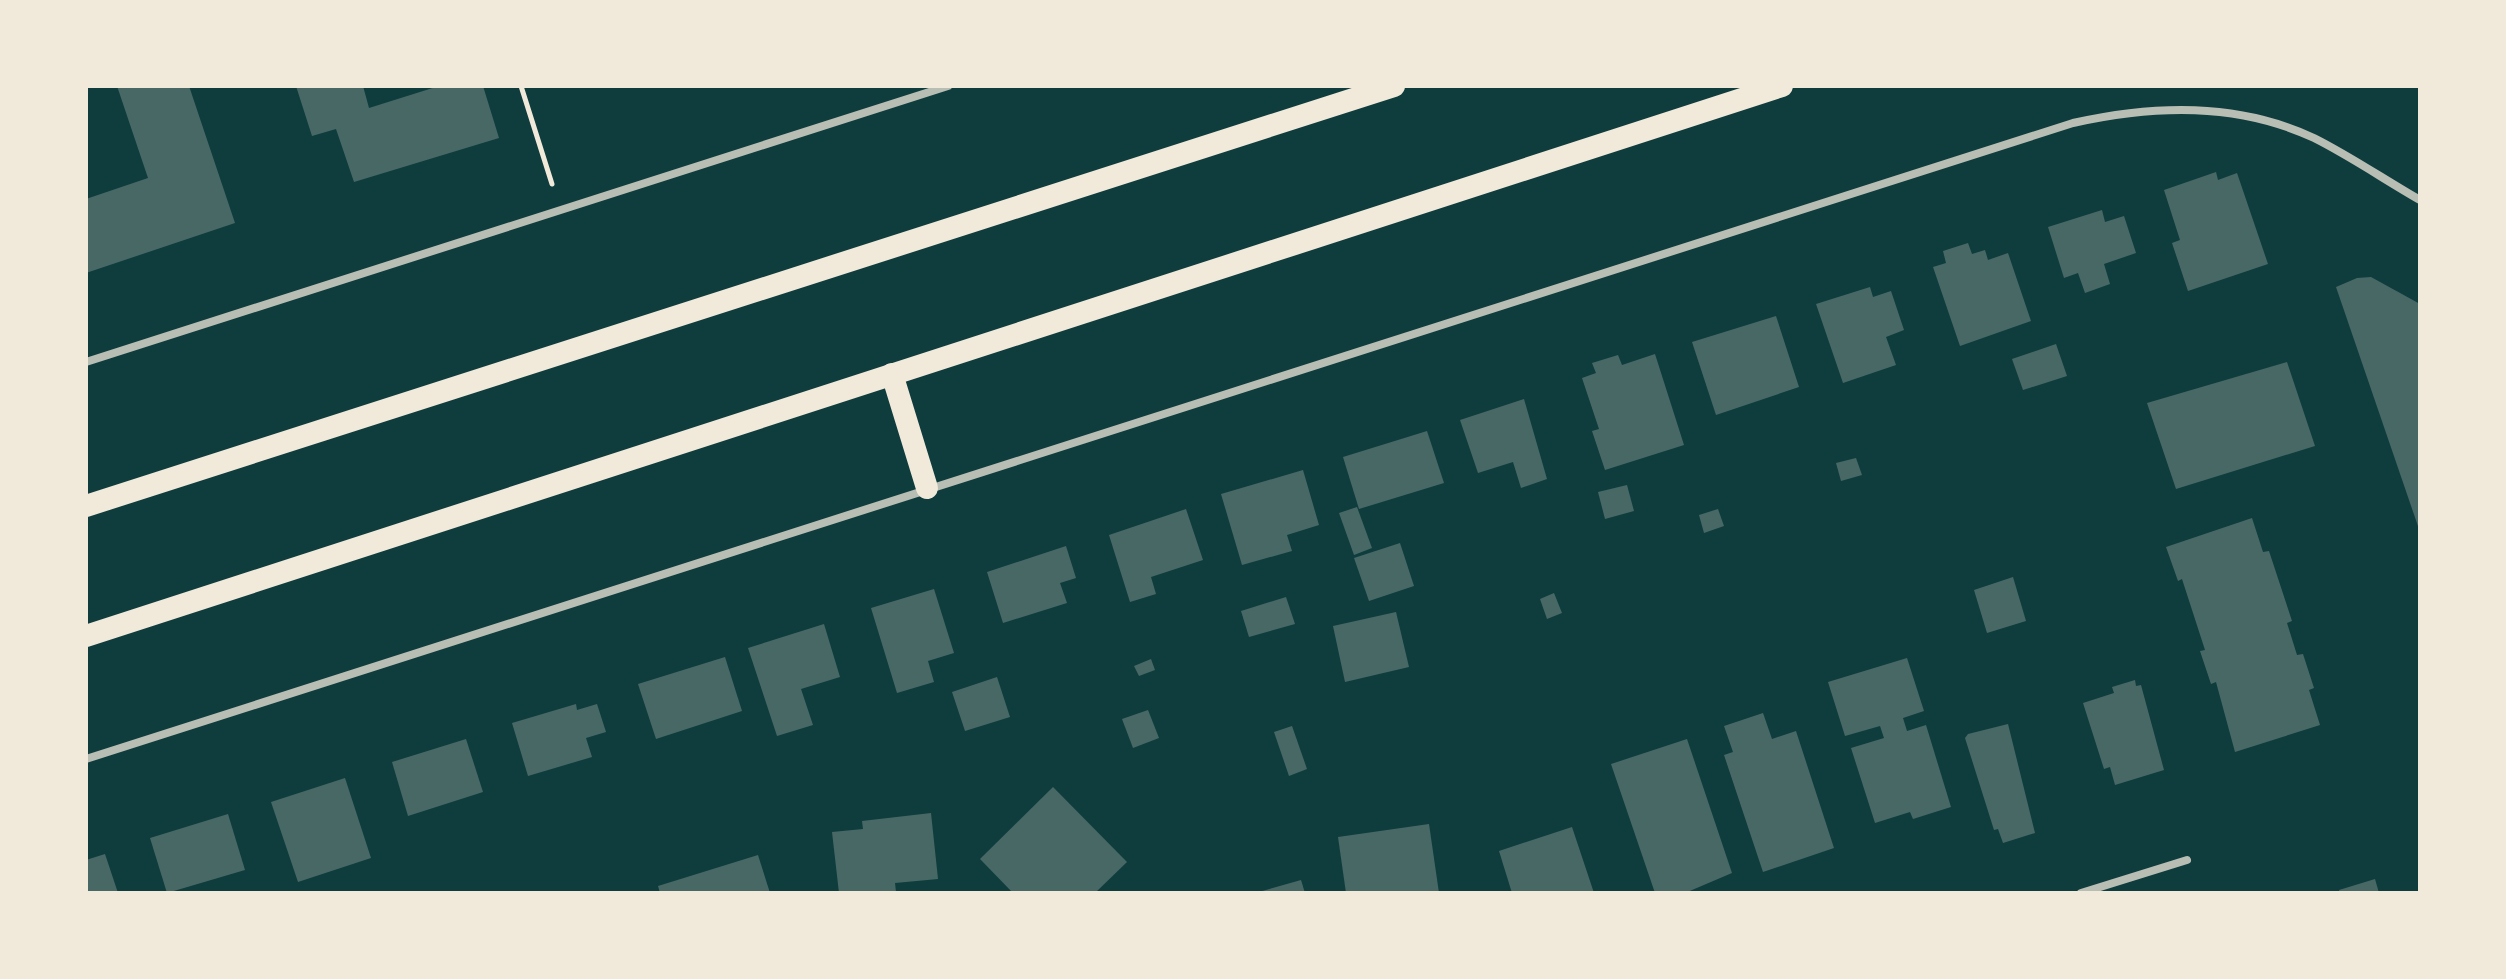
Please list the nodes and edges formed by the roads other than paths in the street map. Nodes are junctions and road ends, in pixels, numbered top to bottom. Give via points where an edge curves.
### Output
1 (948, 86) edge
2 (1394, 86) edge
3 (1782, 86) edge
4 (2420, 200) edge
5 (86, 362) edge
6 (892, 374) junction
7 (927, 488) junction
8 (86, 506) edge
9 (86, 636) edge
10 (86, 759) edge
11 (2187, 860) dead end
12 (2081, 893) edge

1 - 5 street
2 - 8 highway
3 - 6 highway
4 - 7 street via 2314,138 2257,119 2170,109 2073,123
6 - 7 highway
6 - 9 highway
7 - 10 street
11 - 12 street

